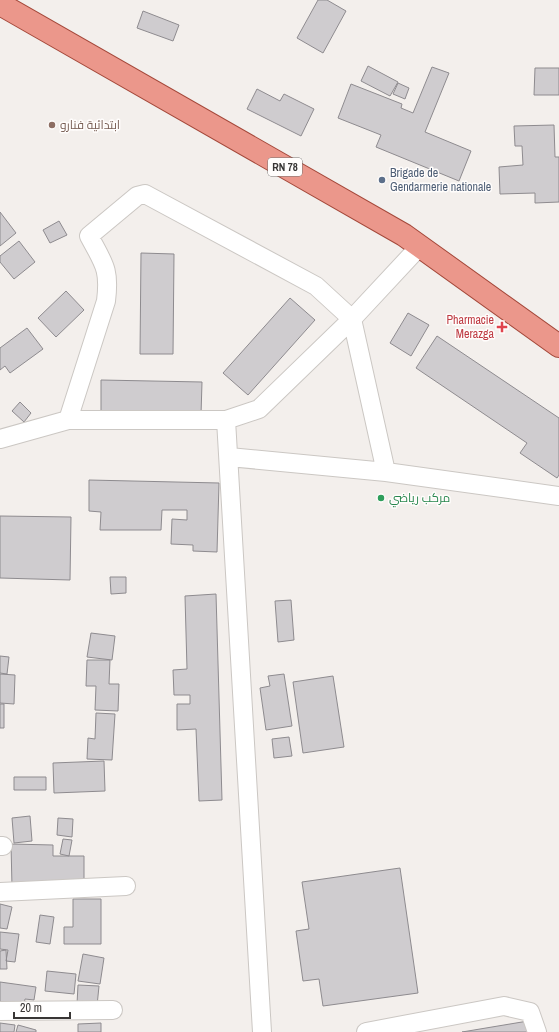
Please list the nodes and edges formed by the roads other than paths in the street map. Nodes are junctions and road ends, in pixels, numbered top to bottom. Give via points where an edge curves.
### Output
1 (0, 4) edge
2 (420, 246) junction
3 (352, 319) junction
4 (559, 346) edge
5 (68, 420) junction
6 (226, 420) junction
7 (0, 439) edge
8 (229, 457) junction
9 (386, 472) junction
10 (559, 496) edge
11 (126, 886) dead end
12 (0, 892) edge
13 (113, 1010) dead end
14 (0, 1011) edge
15 (262, 1032) edge
16 (366, 1032) edge
17 (537, 1032) edge

1 - 2 main road, RN 78
2 - 3 street
2 - 4 main road, RN 78
3 - 5 street via 316,286 145,194 137,196 89,236 106,268 106,301
3 - 6 street via 259,409
3 - 9 street
5 - 6 street
5 - 7 street
6 - 8 street
8 - 9 street
8 - 15 street
9 - 10 street
11 - 12 street
13 - 14 street
16 - 17 street via 504,1006 530,1012

